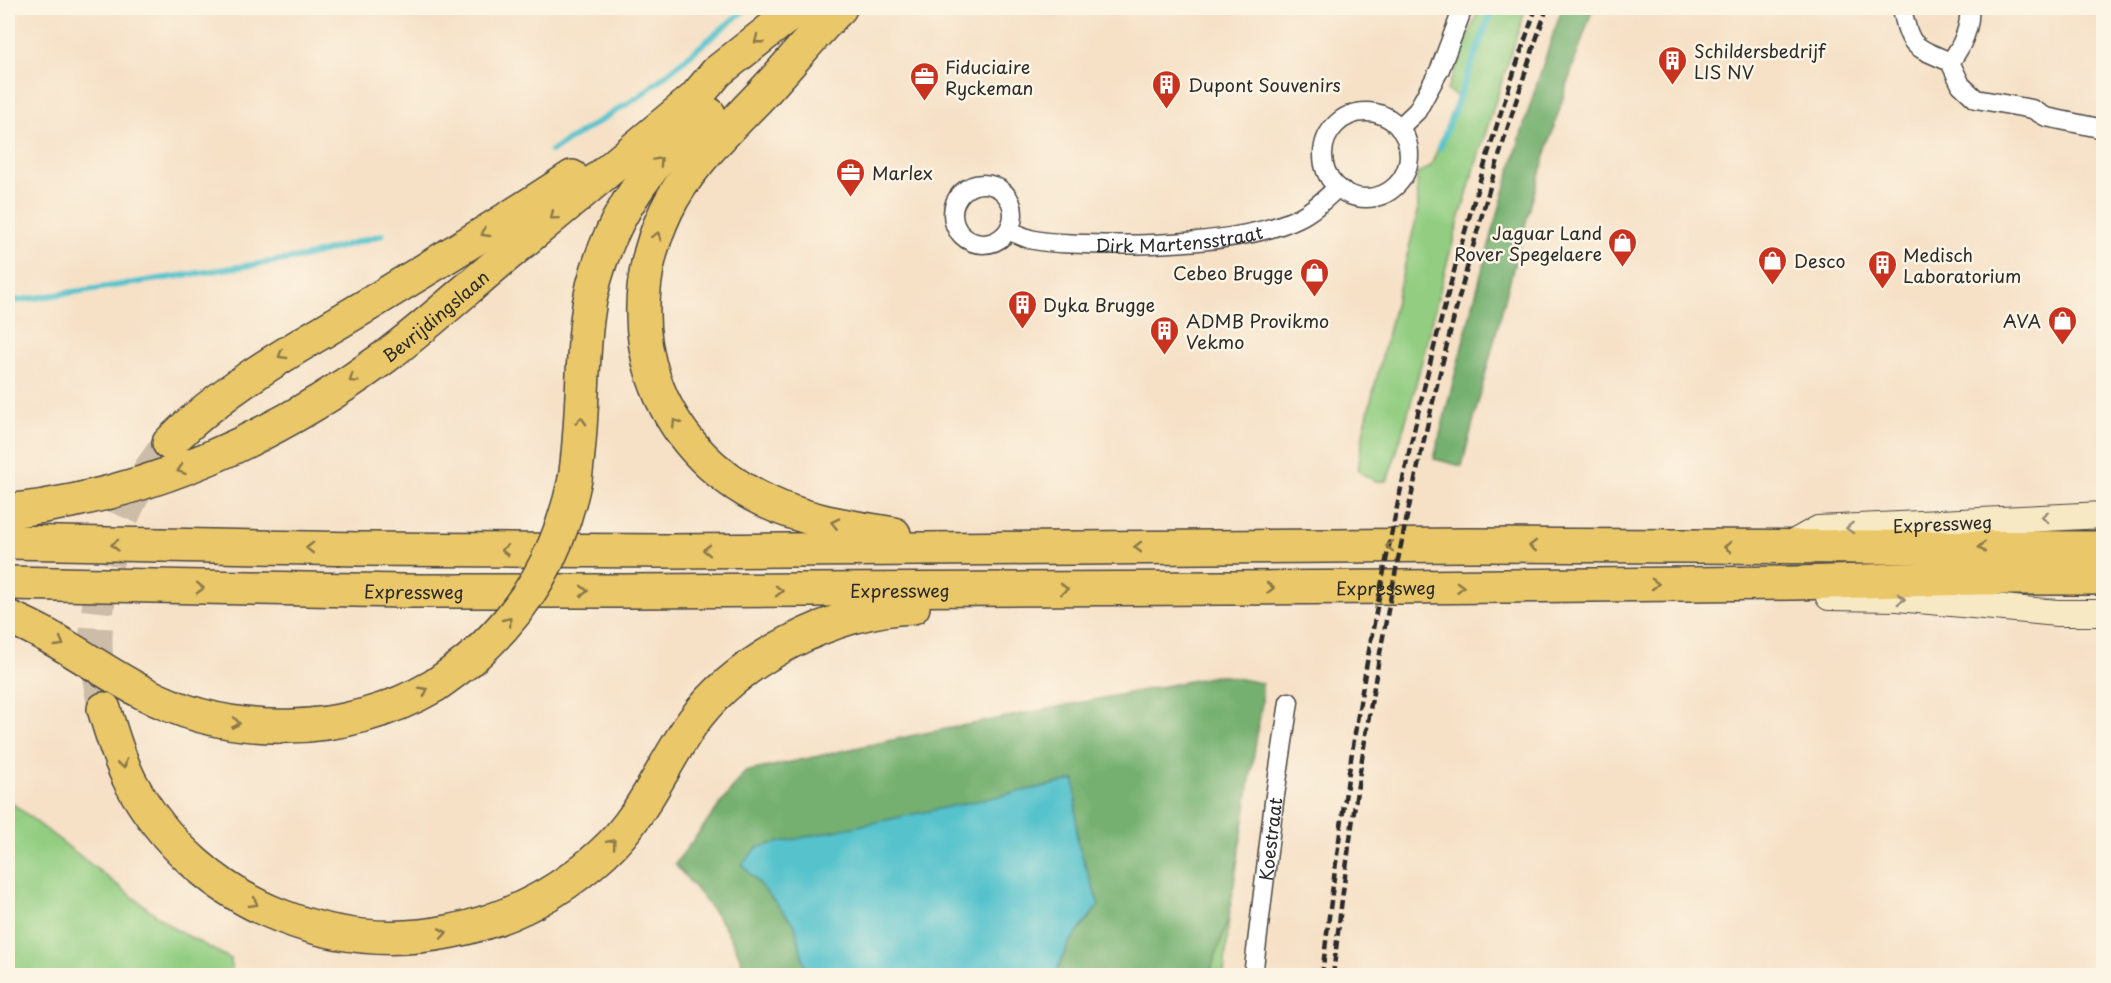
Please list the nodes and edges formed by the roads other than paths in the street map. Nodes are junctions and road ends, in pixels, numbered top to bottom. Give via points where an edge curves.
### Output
1 (840, 8) edge
2 (1463, 8) edge
3 (1902, 8) edge
4 (1969, 8) edge
5 (805, 21) edge
6 (1950, 62) junction
7 (717, 72) junction
8 (1399, 128) junction
9 (2103, 129) edge
10 (1337, 188) junction
11 (1009, 231) dead end
12 (169, 443) tunnel mouth
13 (8, 511) edge
14 (2103, 515) edge
15 (8, 542) edge
16 (1787, 547) junction
17 (976, 548) junction
18 (2103, 548) edge
19 (2103, 578) edge
20 (8, 583) edge
21 (1794, 583) junction
22 (1006, 590) junction
23 (2103, 613) edge
24 (8, 617) edge
25 (1288, 702) dead end
26 (104, 709) tunnel mouth
27 (1253, 975) edge

1 - 5 highway, Bevrijdingslaan
2 - 8 street via 1440,69 1417,111
3 - 6 street via 1906,32 1916,47
4 - 6 street via 1970,19 1959,52
5 -> 7 highway, Bevrijdingslaan
17 -> 5 highway via 846,526 767,503 708,465 680,431 655,384 642,318 643,286 667,210 698,162 774,81
24 -> 5 highway, bridge via 177,709 248,725 316,725 348,719 404,701 435,686 491,642 528,597 564,526 580,448 587,317 595,277 608,240 630,200 671,148
6 - 9 street via 1961,85 1976,99 2032,109 2046,117
7 -> 12 highway via 686,90 590,165 520,212 259,370 202,411
7 -> 13 highway, Bevrijdingslaan via 695,98 417,330 349,382 297,415 233,448 152,480 97,497
8 - 10 street via 1407,144 1408,162 1395,187 1365,198
8 - 10 street via 1386,117 1368,112 1350,115 1336,124 1326,139 1323,156 1327,173
10 - 11 street, Dirk Martensstraat via 1298,218 1247,235 1108,245 1054,243
14 -> 16 street, Expressweg via 1818,530
17 -> 15 highway, Expressweg via 669,551
16 -> 17 highway, Expressweg
18 -> 16 highway, Expressweg
19 - 21 highway, Expressweg
20 -> 22 highway, Expressweg via 414,591
22 -> 21 highway, Expressweg
21 -> 23 street, Expressweg via 1821,597 1898,598 2057,613
26 -> 22 highway via 130,781 146,808 166,835 222,885 266,911 310,928 362,937 415,938 467,929 516,912 560,886 604,852 634,816 693,722 725,686 766,656 805,635 854,617 901,608 961,606
25 - 27 street, Koestraat

